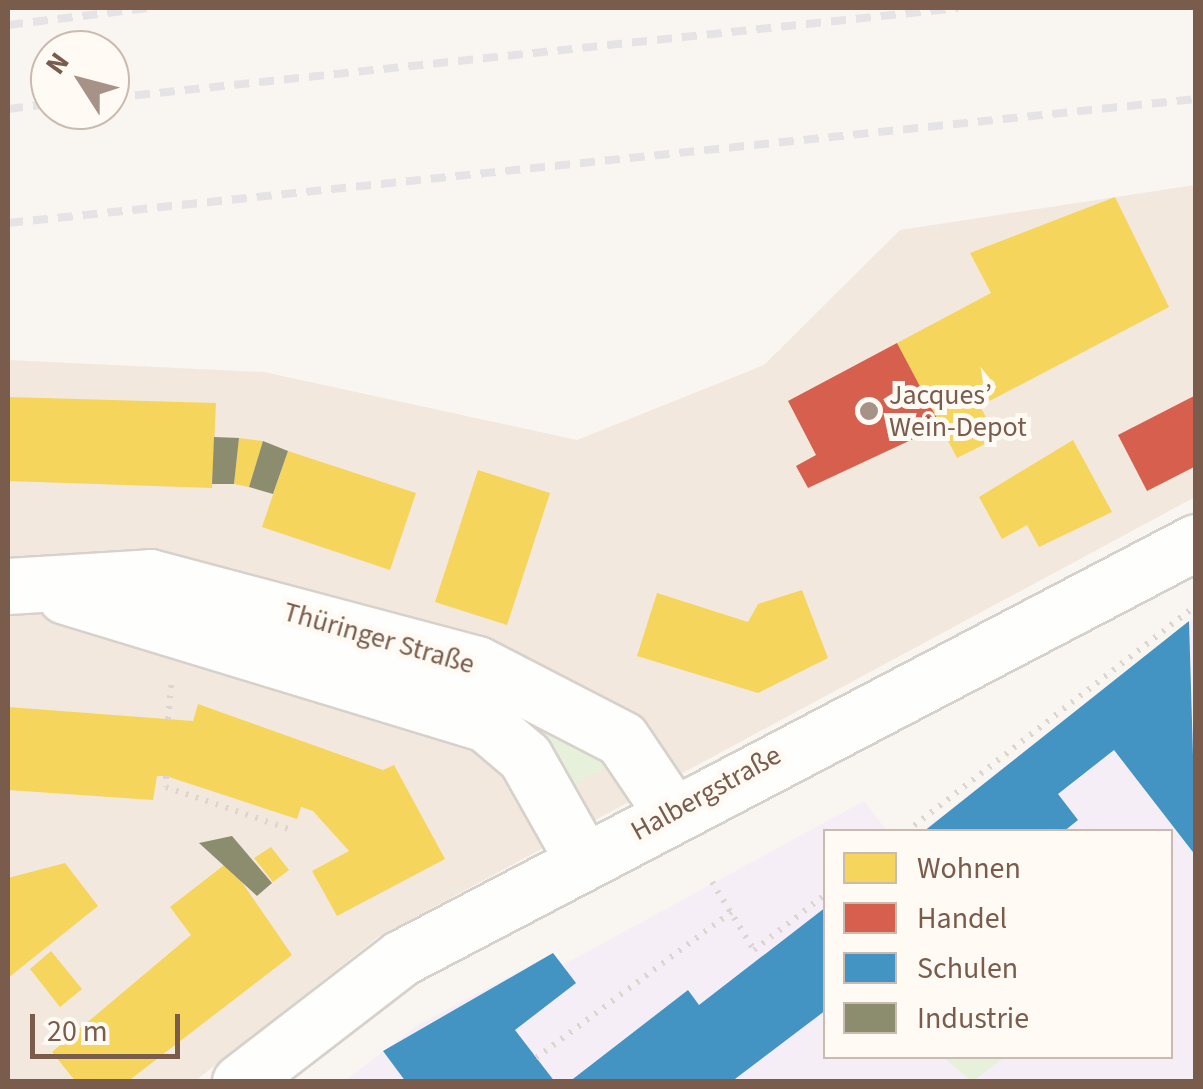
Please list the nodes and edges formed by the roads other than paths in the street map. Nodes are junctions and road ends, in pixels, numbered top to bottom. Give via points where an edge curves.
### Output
1 (1196, 542) edge
2 (20, 586) edge
3 (672, 812) junction
4 (583, 860) junction
5 (240, 1082) edge

1 - 3 street, Halbergstraße
2 - 3 street, Thüringer Straße via 150,577 477,664 622,738
2 - 4 street, Thüringer Straße via 486,724 525,757
3 - 4 street, Halbergstraße
4 - 5 street, Halbergstraße via 400,958

